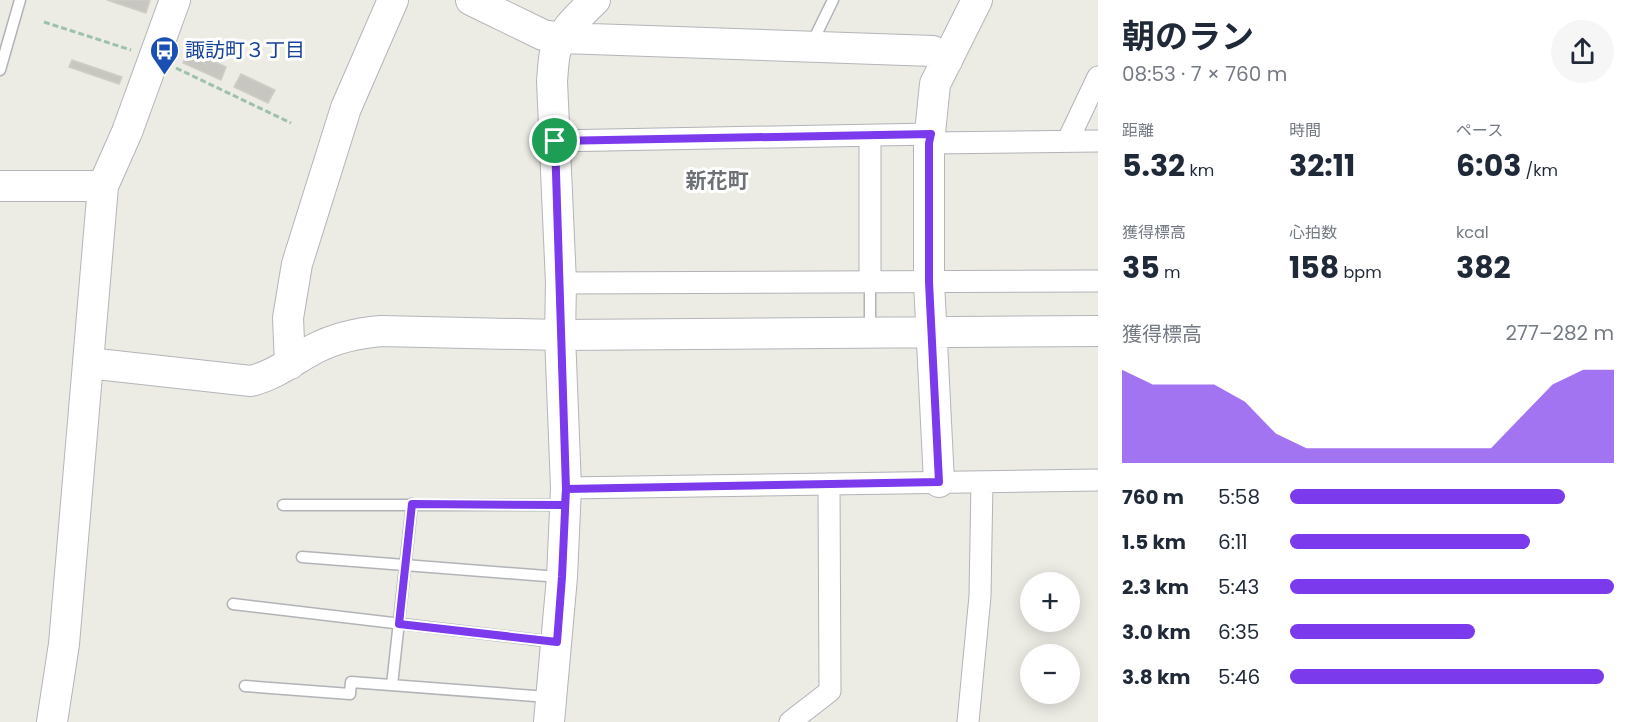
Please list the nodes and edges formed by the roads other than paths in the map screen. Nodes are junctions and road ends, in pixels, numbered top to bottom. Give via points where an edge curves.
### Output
1 (21, 0) edge
2 (175, 0) edge
3 (393, 0) edge
4 (471, 0) edge
5 (596, 0) edge
6 (833, 0) edge
7 (977, 0) edge
8 (562, 38) junction
9 (811, 46) junction
10 (947, 62) junction
11 (0, 70) edge
12 (1098, 77) edge
13 (870, 135) junction
14 (930, 139) junction
15 (1068, 140) junction
16 (555, 141) junction
17 (1098, 141) edge
18 (0, 186) edge
19 (103, 186) junction
20 (1098, 281) edge
21 (870, 282) junction
22 (929, 282) junction
23 (561, 283) junction
24 (1098, 331) edge
25 (931, 332) junction
26 (870, 333) junction
27 (560, 335) junction
28 (88, 363) junction
29 (290, 364) junction
30 (1098, 480) edge
31 (939, 482) junction
32 (982, 482) junction
33 (828, 484) junction
34 (565, 497) junction
35 (412, 504) junction
36 (283, 505) dead end
37 (302, 556) dead end
38 (405, 565) junction
39 (562, 577) junction
40 (233, 604) dead end
41 (399, 624) junction
42 (557, 642) junction
43 (392, 685) junction
44 (245, 686) dead end
45 (550, 710) edge
46 (52, 722) edge
47 (790, 722) edge
48 (968, 722) edge

1 - 11 lane
2 - 19 street
3 - 29 street via 346,108 297,264 288,318
4 - 8 street via 543,35
5 - 8 street
6 - 9 lane
7 - 10 street
8 - 9 street
8 - 16 street via 555,52 552,81
9 - 10 street via 933,51
10 - 14 street via 935,84
12 - 15 street
13 - 14 street
13 - 16 street
13 - 21 street
14 - 15 street
14 - 22 street
15 - 17 street
16 - 23 street
18 - 19 street
19 - 28 street
20 - 22 street
21 - 22 street
21 - 23 street
21 - 26 lane
22 - 25 street
23 - 27 street
24 - 25 street
25 - 26 street
25 - 31 street
26 - 27 street
27 - 29 street via 358,333 324,344
27 - 34 street
28 - 29 street via 251,381
28 - 46 street via 64,644
30 - 32 street
31 - 32 street
31 - 33 street
32 - 48 street via 980,596
33 - 34 street
33 - 47 street via 830,691
34 - 35 lane
34 - 39 street
35 - 36 lane
35 - 38 lane
37 - 38 lane
38 - 39 lane
38 - 41 lane
39 - 42 street
40 - 41 lane
41 - 42 lane
41 - 43 lane
42 - 45 street
43 - 44 lane via 351,682 350,694
43 - 45 lane

